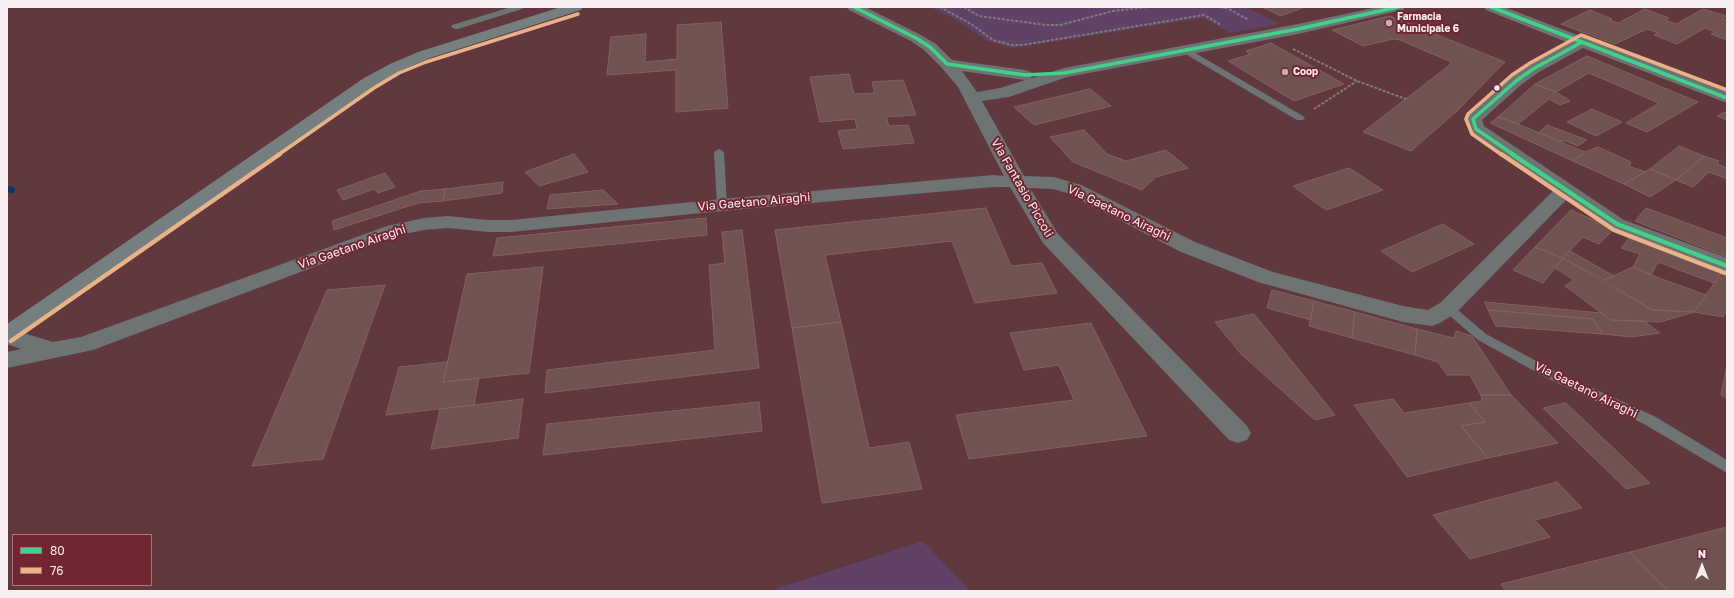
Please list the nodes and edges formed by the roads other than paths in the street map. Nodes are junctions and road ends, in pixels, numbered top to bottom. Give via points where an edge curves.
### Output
1 (520, 7) edge
2 (576, 7) edge
3 (854, 7) edge
4 (1491, 7) edge
5 (1525, 7) edge
6 (1390, 8) edge
7 (1505, 13) junction
8 (494, 15) junction
9 (455, 27) dead end
10 (509, 27) junction
11 (1582, 42) junction
12 (1185, 50) junction
13 (947, 64) junction
14 (1064, 74) junction
15 (1025, 75) junction
16 (968, 92) junction
17 (1727, 98) edge
18 (1300, 118) road end
19 (719, 152) dead end
20 (1017, 182) junction
21 (1565, 190) junction
22 (722, 205) junction
23 (1727, 266) edge
24 (1448, 308) junction
25 (7, 336) edge
26 (54, 351) junction
27 (7, 360) edge
28 (1238, 433) dead end
29 (1727, 467) edge

1 - 8 lane
2 - 10 street
3 - 13 street, Via Fantasio Piccoli via 916,38 930,47
4 - 7 street
5 - 7 street
6 - 12 street via 1298,29
7 - 11 street
8 - 9 lane
8 - 10 lane
10 - 25 street via 424,55 370,82
11 - 17 street
11 - 21 street via 1528,73 1473,119 1476,129
12 - 14 street
12 - 18 lane
13 - 15 street
13 - 16 street, Via Fantasio Piccoli
14 - 15 street
14 - 16 street via 1003,93
15 - 16 street
16 - 20 street, Via Fantasio Piccoli
19 - 22 lane
20 - 22 street, Via Gaetano Airaghi via 966,182
20 - 24 street, Via Gaetano Airaghi via 1054,183 1074,189 1188,247 1266,278 1407,315 1432,318
20 - 28 street, Via Fantasio Piccoli via 1050,238
21 - 23 street via 1612,222
21 - 24 street, Via Gaetano Airaghi
22 - 26 street, Via Gaetano Airaghi via 511,226 448,222 401,229 85,344
24 - 29 lane, Via Gaetano Airaghi via 1482,337 1552,375 1649,420
25 - 26 street
26 - 27 street, Via Gaetano Airaghi

